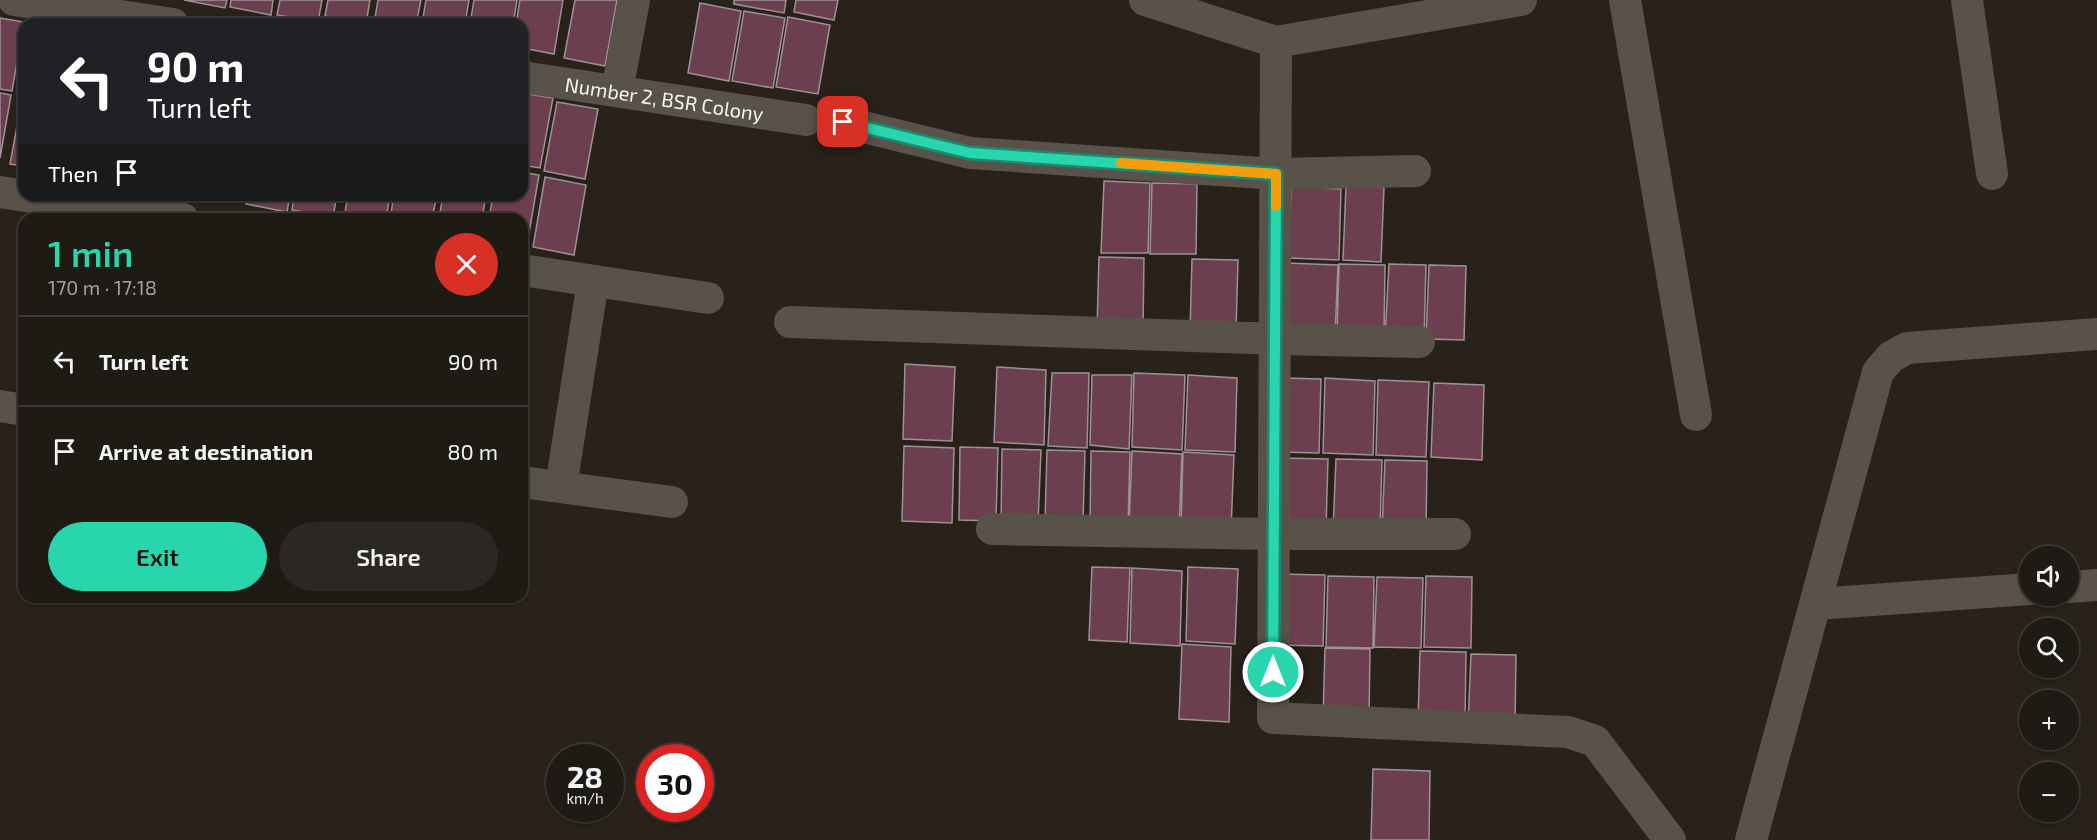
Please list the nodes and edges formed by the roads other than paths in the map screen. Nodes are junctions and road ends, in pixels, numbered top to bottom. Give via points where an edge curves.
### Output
1 (15, 0) edge
2 (634, 0) edge
3 (1145, 0) edge
4 (1521, 0) edge
5 (1625, 0) edge
6 (1967, 0) edge
7 (134, 18) edge
8 (1276, 42) junction
9 (528, 78) edge
10 (617, 91) junction
11 (806, 120) dead end
12 (843, 122) dead end
13 (1415, 171) dead end
14 (1276, 174) junction
15 (1992, 174) dead end
16 (0, 192) edge
17 (18, 195) edge
18 (61, 201) edge
19 (142, 213) edge
20 (528, 271) edge
21 (593, 280) junction
22 (708, 298) dead end
23 (790, 322) dead end
24 (2097, 334) edge
25 (1276, 339) junction
26 (1419, 342) dead end
27 (0, 406) edge
28 (18, 409) edge
29 (1696, 415) dead end
30 (528, 483) edge
31 (561, 487) junction
32 (672, 502) dead end
33 (992, 528) dead end
34 (1273, 534) junction
35 (1455, 534) dead end
36 (2097, 585) edge
37 (2079, 586) edge
38 (2019, 590) edge
39 (1815, 604) junction
40 (1670, 840) edge
41 (1751, 840) edge

1 - 7 street
2 - 10 street
3 - 8 street
4 - 8 street
5 - 29 street
6 - 15 street
8 - 14 street
9 - 10 street, Number 2, BSR Colony
10 - 11 street, Number 2, BSR Colony
12 - 14 street via 970,153
13 - 14 street
14 - 25 street
16 - 17 street
18 - 19 street
20 - 21 street
21 - 22 street
21 - 31 street
23 - 25 street
24 - 39 street via 1907,348 1891,357 1878,372
25 - 26 street
25 - 34 street
27 - 28 street
30 - 31 street
31 - 32 street
33 - 34 street
34 - 35 street
34 - 40 street via 1273,718 1568,732 1595,741
36 - 37 street
38 - 39 street
39 - 41 street

